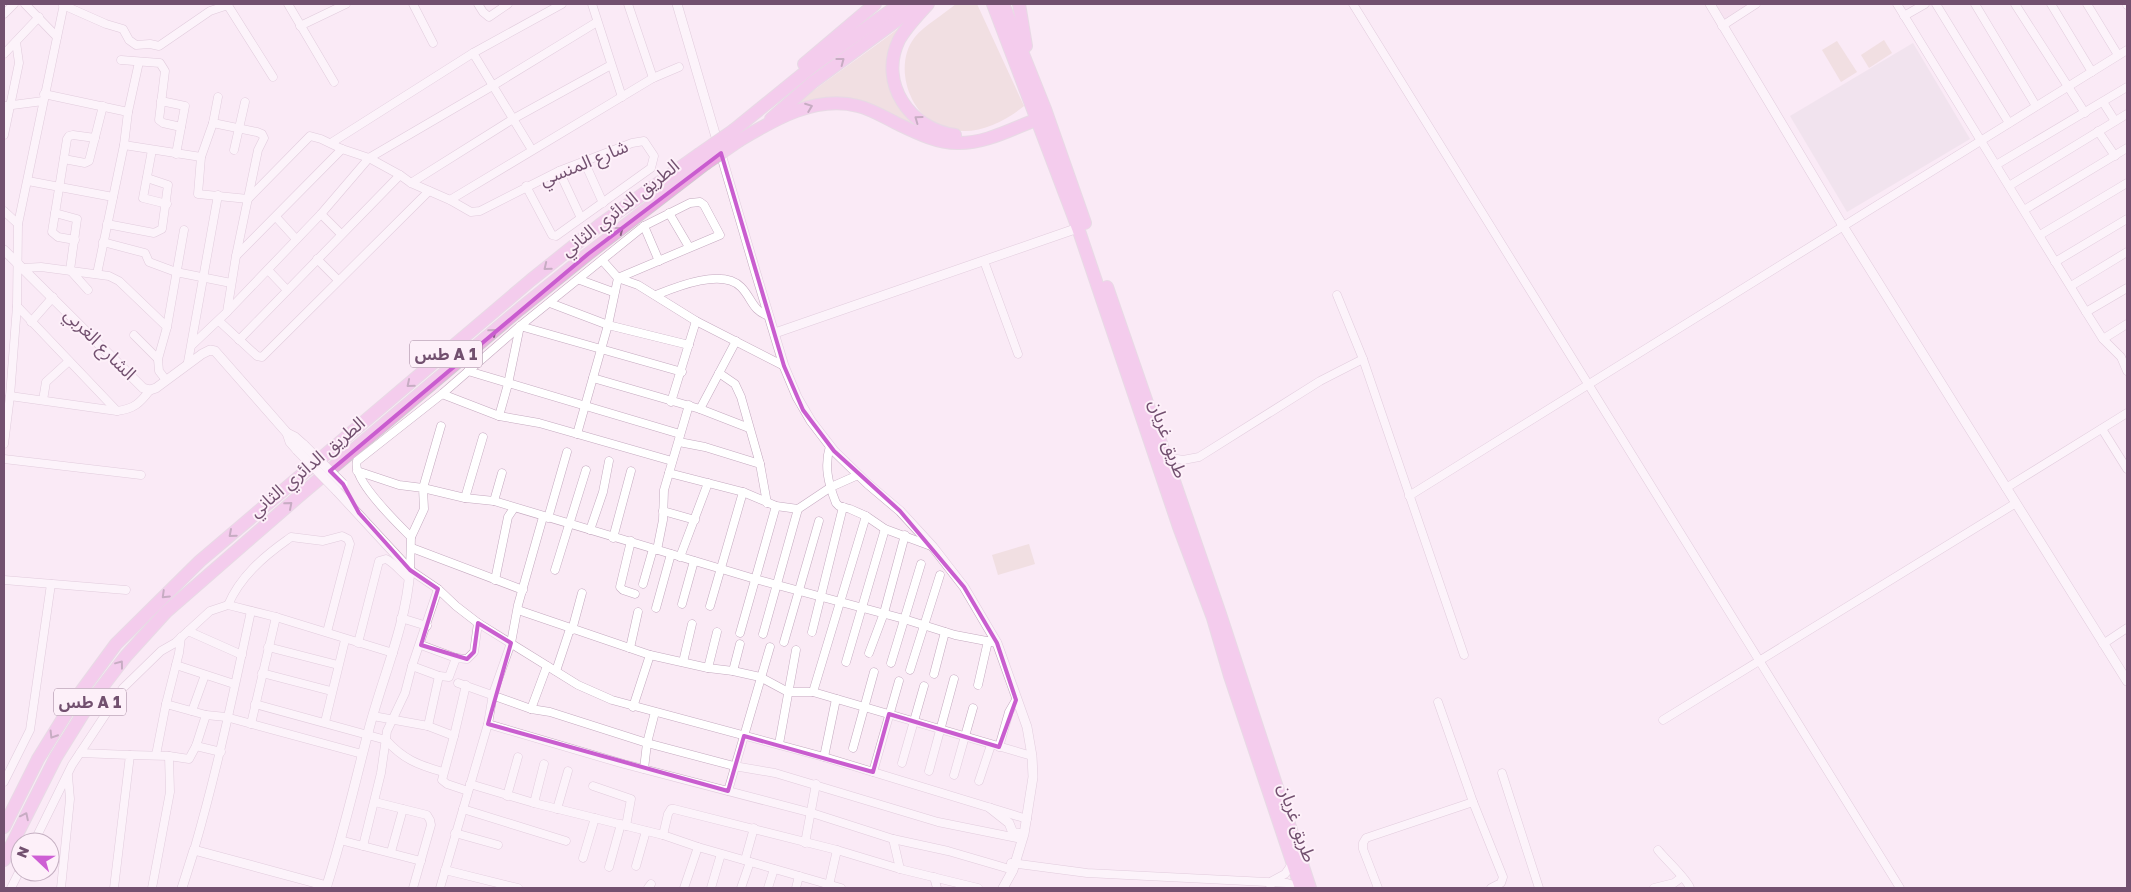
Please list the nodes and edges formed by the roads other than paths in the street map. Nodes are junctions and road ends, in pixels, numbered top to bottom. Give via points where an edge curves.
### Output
1 (14, 4) edge
2 (25, 4) edge
3 (64, 4) edge
4 (288, 4) edge
5 (346, 4) edge
6 (413, 4) edge
7 (478, 4) edge
8 (508, 4) edge
9 (562, 4) edge
10 (592, 4) edge
11 (628, 4) edge
12 (677, 4) edge
13 (875, 4) edge
14 (900, 4) edge
15 (919, 4) edge
16 (928, 4) edge
17 (993, 4) edge
18 (1003, 4) edge
19 (1019, 4) edge
20 (1353, 4) edge
21 (1710, 4) edge
22 (1756, 4) edge
23 (1897, 4) edge
24 (1925, 4) edge
25 (1936, 4) edge
26 (1975, 4) edge
27 (2016, 4) edge
28 (2050, 4) edge
29 (2087, 4) edge
30 (227, 5) edge
31 (4, 14) edge
32 (39, 16) junction
33 (1904, 16) junction
34 (598, 22) junction
35 (300, 26) junction
36 (1722, 26) junction
37 (57, 37) junction
38 (16, 42) junction
39 (433, 43) dead end
40 (2127, 50) edge
41 (473, 53) junction
42 (4, 54) edge
43 (2118, 55) junction
44 (121, 60) dead end
45 (139, 62) junction
46 (611, 65) junction
47 (679, 67) dead end
48 (2092, 72) junction
49 (272, 77) dead end
50 (653, 78) junction
51 (1034, 80) junction
52 (334, 82) dead end
53 (494, 86) junction
54 (2068, 87) junction
55 (2127, 87) edge
56 (779, 94) junction
57 (218, 97) dead end
58 (622, 97) junction
59 (44, 98) junction
60 (161, 101) junction
61 (245, 102) dead end
62 (2103, 102) junction
63 (6, 106) edge
64 (103, 106) junction
65 (2036, 106) junction
66 (128, 112) junction
67 (2085, 113) junction
68 (1041, 114) junction
69 (2127, 114) edge
70 (513, 119) junction
71 (2115, 121) junction
72 (213, 123) junction
73 (2009, 123) junction
74 (764, 126) junction
75 (181, 127) junction
76 (238, 127) junction
77 (2098, 131) junction
78 (4, 135) edge
79 (737, 135) junction
80 (95, 138) junction
81 (1981, 140) junction
82 (332, 143) junction
83 (124, 145) junction
84 (2127, 148) edge
85 (342, 149) junction
86 (152, 150) junction
87 (234, 150) dead end
88 (532, 150) junction
89 (176, 154) junction
90 (2115, 156) junction
91 (201, 157) junction
92 (369, 158) junction
93 (64, 159) junction
94 (702, 159) junction
95 (584, 161) junction
96 (1996, 165) junction
97 (559, 171) junction
98 (400, 175) junction
99 (147, 178) junction
100 (28, 182) junction
101 (411, 183) junction
102 (2127, 185) edge
103 (526, 186) junction
104 (2008, 186) junction
105 (59, 188) junction
106 (429, 191) junction
107 (218, 195) junction
108 (113, 198) junction
109 (248, 199) junction
110 (450, 200) junction
111 (603, 203) junction
112 (166, 204) junction
113 (2024, 210) junction
114 (4, 211) edge
115 (55, 213) junction
116 (669, 213) junction
117 (321, 214) junction
118 (276, 217) junction
119 (581, 218) junction
120 (2127, 219) edge
121 (18, 224) junction
122 (107, 224) junction
123 (644, 226) junction
124 (1843, 226) junction
125 (1078, 228) junction
126 (184, 230) dead end
127 (341, 234) junction
128 (2040, 235) junction
129 (296, 239) junction
130 (75, 240) junction
131 (103, 242) junction
132 (689, 248) junction
133 (4, 250) edge
134 (2127, 252) edge
135 (236, 256) junction
136 (317, 259) junction
137 (602, 260) junction
138 (659, 261) junction
139 (984, 261) junction
140 (2055, 262) junction
141 (21, 265) junction
142 (70, 270) junction
143 (268, 270) junction
144 (176, 272) junction
145 (96, 274) junction
146 (204, 277) junction
147 (618, 278) junction
148 (338, 280) junction
149 (580, 280) junction
150 (231, 283) junction
151 (2071, 286) junction
152 (2127, 288) edge
153 (88, 290) dead end
154 (287, 290) junction
155 (615, 291) junction
156 (656, 295) junction
157 (1337, 295) dead end
158 (53, 297) junction
159 (550, 303) junction
160 (17, 306) junction
161 (228, 312) junction
162 (2086, 312) junction
163 (769, 316) junction
164 (219, 321) junction
165 (696, 321) junction
166 (31, 322) junction
167 (2127, 324) edge
168 (608, 325) junction
169 (520, 326) junction
170 (167, 327) junction
171 (775, 333) junction
172 (134, 335) dead end
173 (2103, 338) junction
174 (239, 340) junction
175 (736, 341) junction
176 (192, 345) junction
177 (689, 345) junction
178 (601, 351) junction
179 (1018, 354) dead end
180 (2124, 356) edge
181 (158, 359) junction
182 (1363, 360) junction
183 (69, 361) junction
184 (188, 362) junction
185 (784, 366) junction
186 (468, 371) junction
187 (2127, 371) edge
188 (682, 372) junction
189 (719, 373) junction
190 (593, 378) junction
191 (166, 380) junction
192 (508, 384) junction
193 (1590, 384) junction
194 (150, 390) junction
195 (442, 394) junction
196 (10, 396) junction
197 (43, 400) junction
198 (671, 402) junction
199 (584, 405) junction
200 (689, 405) junction
201 (700, 409) junction
202 (116, 411) junction
203 (2127, 413) edge
204 (499, 416) junction
205 (440, 426) dead end
206 (749, 428) junction
207 (2102, 430) junction
208 (577, 434) junction
209 (483, 437) dead end
210 (679, 438) junction
211 (4, 444) edge
212 (830, 446) junction
213 (567, 452) dead end
214 (1160, 457) junction
215 (4, 459) edge
216 (672, 461) junction
217 (609, 462) dead end
218 (760, 464) junction
219 (2127, 468) edge
220 (586, 470) dead end
221 (357, 471) junction
222 (631, 471) dead end
223 (502, 473) dead end
224 (669, 474) junction
225 (141, 475) dead end
226 (858, 475) junction
227 (708, 483) junction
228 (831, 487) junction
229 (423, 488) junction
230 (2006, 488) junction
231 (743, 492) junction
232 (1409, 496) junction
233 (465, 498) junction
234 (494, 501) junction
235 (767, 503) junction
236 (2016, 503) junction
237 (776, 506) junction
238 (843, 507) junction
239 (514, 508) junction
240 (798, 509) junction
241 (663, 511) junction
242 (866, 516) junction
243 (546, 517) junction
244 (695, 520) junction
245 (819, 521) dead end
246 (570, 524) junction
247 (885, 529) junction
248 (590, 530) junction
249 (905, 535) junction
250 (411, 537) junction
251 (614, 538) junction
252 (631, 541) junction
253 (933, 546) junction
254 (412, 548) junction
255 (655, 550) junction
256 (671, 554) junction
257 (680, 557) junction
258 (694, 561) junction
259 (921, 564) dead end
260 (722, 568) junction
261 (555, 570) dead end
262 (410, 574) junction
263 (940, 575) dead end
264 (756, 579) junction
265 (4, 580) edge
266 (495, 580) junction
267 (51, 584) junction
268 (643, 584) dead end
269 (777, 584) junction
270 (438, 589) junction
271 (126, 590) dead end
272 (522, 590) junction
273 (799, 590) junction
274 (582, 593) dead end
275 (635, 594) dead end
276 (820, 596) junction
277 (840, 601) junction
278 (682, 604) dead end
279 (228, 605) junction
280 (710, 606) dead end
281 (861, 607) junction
282 (656, 608) dead end
283 (518, 610) junction
284 (251, 611) junction
285 (638, 612) dead end
286 (884, 613) junction
287 (276, 617) junction
288 (401, 618) junction
289 (904, 618) junction
290 (478, 623) junction
291 (692, 624) dead end
292 (925, 625) junction
293 (426, 626) junction
294 (2127, 628) edge
295 (571, 630) junction
296 (188, 632) junction
297 (327, 632) junction
298 (717, 632) dead end
299 (812, 632) dead end
300 (945, 632) junction
301 (740, 633) dead end
302 (763, 634) dead end
303 (181, 637) junction
304 (345, 640) junction
305 (784, 642) dead end
306 (993, 642) junction
307 (358, 643) junction
308 (511, 643) junction
309 (740, 644) dead end
310 (2103, 644) junction
311 (420, 645) junction
312 (268, 647) junction
313 (770, 647) dead end
314 (630, 648) junction
315 (796, 650) dead end
316 (393, 653) junction
317 (870, 653) dead end
318 (242, 655) junction
319 (650, 655) junction
320 (1464, 656) dead end
321 (456, 658) junction
322 (1759, 659) junction
323 (683, 662) junction
324 (846, 662) dead end
325 (891, 663) dead end
326 (176, 665) junction
327 (338, 665) junction
328 (412, 666) junction
329 (547, 666) junction
330 (708, 668) junction
331 (910, 670) dead end
332 (556, 671) junction
333 (733, 671) junction
334 (874, 672) dead end
335 (262, 673) junction
336 (934, 674) dead end
337 (205, 675) junction
338 (439, 676) junction
339 (760, 677) junction
340 (954, 679) dead end
341 (899, 681) dead end
342 (2127, 681) edge
343 (234, 684) junction
344 (978, 685) dead end
345 (924, 686) dead end
346 (332, 691) junction
347 (788, 692) junction
348 (813, 692) junction
349 (493, 694) junction
350 (836, 699) junction
351 (1016, 700) junction
352 (1438, 702) dead end
353 (166, 704) junction
354 (255, 704) junction
355 (633, 706) junction
356 (864, 707) junction
357 (973, 708) dead end
358 (532, 709) junction
359 (192, 711) junction
360 (655, 712) junction
361 (889, 714) junction
362 (206, 715) junction
363 (373, 716) junction
364 (226, 717) junction
365 (392, 719) junction
366 (1663, 720) dead end
367 (325, 722) junction
368 (915, 722) junction
369 (251, 724) junction
370 (488, 724) junction
371 (428, 726) junction
372 (941, 730) junction
373 (368, 734) junction
374 (454, 736) junction
375 (744, 736) junction
376 (966, 737) junction
377 (386, 740) junction
378 (647, 743) junction
379 (780, 744) junction
380 (196, 746) junction
381 (995, 746) junction
382 (853, 748) dead end
383 (221, 752) junction
384 (80, 753) junction
385 (362, 754) junction
386 (130, 755) junction
387 (156, 755) junction
388 (169, 756) junction
389 (518, 756) dead end
390 (824, 756) junction
391 (1032, 756) junction
392 (902, 763) dead end
393 (544, 764) dead end
394 (734, 766) junction
395 (644, 769) junction
396 (568, 771) dead end
397 (929, 771) dead end
398 (442, 772) junction
399 (873, 772) junction
400 (1502, 773) dead end
401 (68, 774) junction
402 (954, 776) dead end
403 (979, 781) dead end
404 (4, 782) edge
405 (816, 784) junction
406 (593, 786) dead end
407 (469, 787) junction
408 (728, 791) junction
409 (507, 796) junction
410 (375, 802) junction
411 (1473, 802) junction
412 (534, 804) junction
413 (990, 808) junction
414 (403, 809) junction
415 (558, 809) junction
416 (463, 810) junction
417 (812, 813) junction
418 (595, 818) junction
419 (1024, 818) junction
420 (624, 825) junction
421 (4, 827) edge
422 (754, 828) junction
423 (646, 831) junction
424 (39, 832) edge
425 (455, 833) junction
426 (664, 835) junction
427 (1018, 836) junction
428 (893, 839) junction
429 (340, 840) junction
430 (566, 841) dead end
431 (805, 843) junction
432 (363, 846) junction
433 (498, 846) dead end
434 (698, 847) junction
435 (194, 850) junction
436 (837, 850) junction
437 (1658, 850) dead end
438 (390, 852) junction
439 (721, 854) junction
440 (583, 858) dead end
441 (4, 860) edge
442 (422, 861) junction
443 (747, 861) junction
444 (1292, 864) junction
445 (636, 866) dead end
446 (609, 867) dead end
447 (1013, 867) junction
448 (774, 869) junction
449 (900, 869) junction
450 (444, 870) junction
451 (800, 876) junction
452 (934, 877) junction
453 (1682, 877) junction
454 (1005, 885) edge
455 (1271, 885) edge
456 (826, 886) edge
457 (330, 887) edge
458 (61, 888) edge
459 (114, 888) edge
460 (152, 888) edge
461 (182, 888) edge
462 (413, 888) edge
463 (440, 888) edge
464 (518, 888) edge
465 (684, 888) edge
466 (711, 888) edge
467 (741, 888) edge
468 (768, 888) edge
469 (796, 888) edge
470 (841, 888) edge
471 (937, 888) edge
472 (978, 888) edge
473 (1301, 888) edge
474 (1310, 888) edge
475 (1378, 888) edge
476 (1491, 888) edge
477 (1539, 888) edge
478 (1654, 888) edge
479 (1690, 888) edge
480 (1900, 888) edge

1 - 31 street
2 - 32 street
3 - 30 street via 123,29 136,46 159,46 210,11
3 - 37 street
4 - 35 street
5 - 35 street
6 - 39 street
7 - 8 street via 489,17
9 - 41 street
10 - 34 street
11 - 50 street
12 - 163 street
13 - 56 highway via 807,60
14 - 56 highway
74 -> 15 highway via 813,82
68 -> 16 highway via 1006,127 966,136 943,133 910,113 893,83 891,69 900,39
17 - 68 highway, طريق غريان
18 - 51 highway, طريق غريان
19 - 51 highway
20 - 193 street
21 - 36 street
22 - 36 street
23 - 33 street
24 - 33 street
25 - 73 street
26 - 65 street
27 - 54 street
28 - 48 street
29 - 43 street
30 - 49 street
32 - 37 street
32 - 38 street
33 - 81 street
34 - 46 street
34 - 53 street
35 - 52 street
36 - 124 street
37 - 59 street
38 - 42 street
38 - 63 street via 19,63
40 - 43 street
41 - 53 street
41 - 82 street
43 - 48 street
44 - 45 street
45 - 60 street via 160,63 164,68
45 - 66 street
46 - 58 street
46 - 70 street
47 - 50 street
48 - 54 street
50 - 58 street
51 - 68 highway, طريق غريان
53 - 70 street
53 - 92 street
54 - 65 street
54 - 67 street
55 - 62 street
56 - 79 highway
57 - 72 street
58 - 88 street
59 - 63 street
59 - 64 street
59 - 100 street
60 - 75 street via 160,122
60 - 75 street via 184,105
61 - 76 street
62 - 67 street
62 - 71 street
63 - 78 street
64 - 66 street
64 - 80 street
65 - 73 street
66 - 83 street
67 - 96 street
74 -> 68 highway via 816,104 842,103 860,106 918,133 957,143 994,137
68 - 125 highway, طريق غريان
68 - 214 highway, طريق غريان
69 - 71 street
70 - 88 street
70 - 101 street
71 - 77 street
72 - 76 street
72 - 91 street
73 - 81 street
74 - 79 highway
75 - 89 street
76 - 87 street
76 - 109 street via 264,136
77 - 90 street
77 - 104 street
79 - 94 highway, bridge
80 - 93 street via 87,163
80 - 93 street via 69,136
81 - 96 street
81 - 124 street
82 - 85 street, شارع المنسي
82 - 109 street, شارع المنسي via 310,136
83 - 86 street
83 - 108 street
84 - 90 street
85 - 92 street, شارع المنسي
85 - 118 street
86 - 89 street
86 - 99 street
88 - 110 street
89 - 91 street
90 - 113 street
91 - 107 street via 198,194
92 - 98 street, شارع المنسي
92 - 117 street
93 - 105 street
94 -> 421 highway, الطريق الدائري الثاني / طس A 1 via 601,224 531,280 200,561 116,644 72,704 43,751
441 -> 94 highway, الطريق الدائري الثاني / طس A 1 via 56,757 89,704 166,612 520,309
95 - 97 street, شارع المنسي
95 - 111 street
95 - 111 street, شارع المنسي via 641,140 646,142 654,156 651,168
96 - 104 street
97 - 103 street, شارع المنسي
97 - 119 street
98 - 101 street, شارع المنسي
98 - 127 street
99 - 112 street via 168,184
99 - 112 street via 143,199
100 - 105 street
100 - 121 street
101 - 106 street, شارع المنسي
102 - 128 street
103 - 110 street, شارع المنسي via 477,211 471,212
103 - 119 street, شارع المنسي via 553,236
104 - 113 street
105 - 108 street
105 - 115 street
106 - 110 street, شارع المنسي
106 - 148 street
107 - 109 street
107 - 146 street
108 - 122 street
109 - 135 street
111 - 119 street, شارع المنسي
112 - 122 street via 162,228 157,232
113 - 128 street
114 - 121 street
115 - 130 street via 53,233
115 - 130 street via 77,219
116 - 123 street
116 - 132 street
116 - 132 street via 690,202 704,205 720,235
117 - 127 street
117 - 129 street
118 - 129 street
118 - 135 street
120 - 140 street
121 - 141 street
122 - 131 street
123 - 137 street
123 - 138 street
124 - 193 street
124 - 230 street
125 - 139 street
125 - 214 highway, طريق غريان
126 - 144 street
127 - 136 street
128 - 140 street
129 - 143 street
130 - 142 street
131 - 144 street via 145,253 149,262
131 - 145 street
132 - 138 street
133 - 141 street, الشارع الغربي
134 - 151 street
135 - 150 street
136 - 148 street
136 - 154 street
137 - 147 street
137 - 149 street
138 - 147 street
139 - 171 street
139 - 179 street
140 - 151 street
141 - 142 street
141 - 158 street, الشارع الغربي
141 - 160 street
142 - 145 street
142 - 153 street
143 - 154 street
143 - 161 street
144 - 146 street
144 - 170 street
145 - 170 street via 119,281
146 - 150 street
146 - 176 street
147 - 155 street
147 - 156 street
148 - 174 street via 262,357
149 - 155 street
149 - 159 street
150 - 161 street
151 - 162 street
152 - 162 street
154 - 174 street
155 - 168 street
156 - 163 street via 688,282 724,279 741,287 756,309
156 - 165 street
157 - 182 street
158 - 166 street
158 - 194 street, الشارع الغربي via 143,388
159 - 168 street
159 - 169 street
160 - 166 street
160 - 196 street
161 - 164 street
162 - 173 street
163 - 171 street
164 - 174 street
164 - 176 street
165 - 175 street
165 - 177 street
166 - 183 street
167 - 173 street
168 - 177 street
168 - 178 street
169 - 178 street
169 - 186 street
169 - 192 street
170 - 181 street
171 - 185 street
172 - 181 street
173 - 180 street
175 - 185 street
175 - 189 street
176 - 184 street
177 - 188 street
178 - 188 street
178 - 190 street
180 - 187 street
181 - 191 street via 159,371
182 - 214 street via 1320,381 1199,457 1183,460
182 - 232 street
183 - 197 street via 46,382
183 - 202 street
184 - 191 street, الشارع الغربي
184 - 262 street, الشارع الغربي, bridge via 206,351 215,351 286,432 290,442 300,447 339,487
185 - 212 street via 803,410
186 - 192 street
186 - 195 street
188 - 198 street
189 - 201 street
189 - 206 street via 736,387
190 - 198 street
190 - 199 street
191 - 194 street, الشارع الغربي
192 - 199 street
192 - 204 street
193 - 232 street
193 - 322 street
194 - 202 street via 131,409
195 - 204 street
195 - 221 street via 357,460
196 - 197 street
196 - 211 street
197 - 202 street
198 - 200 street
199 - 208 street
199 - 210 street
200 - 201 street
200 - 210 street
201 - 206 street
203 - 207 street
204 - 208 street via 539,422
205 - 229 street
206 - 218 street
207 - 219 street
207 - 230 street
208 - 216 street
209 - 233 street
210 - 216 street
210 - 218 street
212 - 226 street
212 - 228 street via 826,472
213 - 243 street
214 - 444 highway, طريق غريان
214 - 474 highway, طريق غريان via 1220,614
215 - 225 street
216 - 224 street
217 - 248 street
218 - 235 street
220 - 246 street
221 - 229 street via 399,485
221 - 250 street via 384,510
222 - 251 street
223 - 234 street
224 - 227 street
224 - 241 street
226 - 228 street
226 - 253 street via 900,511
227 - 231 street
227 - 244 street
228 - 238 street via 836,503
228 - 240 street
229 - 233 street
229 - 250 street via 424,509
230 - 236 street
231 - 235 street
231 - 260 street
232 - 320 street
233 - 234 street
234 - 239 street
235 - 237 street
236 - 310 street
236 - 322 street
237 - 240 street
237 - 264 street
238 - 242 street
238 - 276 street
239 - 243 street
239 - 266 street via 508,518
240 - 269 street
241 - 244 street
241 - 255 street
242 - 247 street
242 - 277 street
243 - 246 street
243 - 272 street
244 - 257 street
245 - 273 street
246 - 248 street
246 - 261 street
247 - 249 street
247 - 281 street
248 - 251 street
249 - 253 street
249 - 286 street
250 - 254 street
251 - 252 street
252 - 255 street
252 - 275 street via 620,587
253 - 306 street via 964,587
254 - 262 street
254 - 266 street
255 - 256 street
255 - 268 street
256 - 257 street
256 - 282 street
257 - 258 street
258 - 260 street
258 - 278 street
259 - 289 street
260 - 264 street
260 - 280 street
262 - 270 street
262 - 288 street
262 - 307 street via 386,559 379,561
263 - 292 street
264 - 269 street
264 - 301 street
265 - 267 street
266 - 272 street
267 - 271 street
267 - 404 street via 30,730
269 - 273 street
269 - 302 street
270 - 290 street
270 - 293 street
272 - 283 street
273 - 276 street
273 - 305 street
274 - 295 street
276 - 277 street
276 - 299 street
277 - 281 street
277 - 348 street
279 - 284 street
279 - 296 street via 210,611
279 - 297 street via 233,593 257,563 291,537 323,541 342,536 350,544
281 - 286 street
281 - 324 street
283 - 295 street
283 - 308 street
284 - 287 street
284 - 318 street
285 - 314 street
286 - 289 street
286 - 317 street
287 - 297 street
287 - 312 street
288 - 293 street
288 - 316 street
289 - 292 street
289 - 325 street
290 - 308 street
290 - 321 street via 474,652 467,659
291 - 323 street
292 - 300 street
292 - 331 street
293 - 311 street
294 - 310 street
295 - 314 street
295 - 332 street
296 - 303 street
296 - 318 street
297 - 304 street
298 - 330 street
300 - 306 street
300 - 336 street
303 - 326 street
303 - 384 street via 132,679
304 - 307 street
304 - 327 street
306 - 344 street
306 - 351 street
307 - 316 street
308 - 329 street
308 - 349 street
309 - 333 street
310 - 342 street
311 - 321 street
311 - 328 street
312 - 327 street
312 - 335 street
313 - 339 street
314 - 319 street
315 - 347 street
316 - 363 street
318 - 343 street
319 - 323 street
319 - 355 street
321 - 338 street via 449,677
322 - 366 street
322 - 480 street
323 - 330 street
326 - 337 street
326 - 353 street
327 - 346 street
328 - 338 street
328 - 365 street via 405,693
329 - 332 street
329 - 358 street
330 - 333 street
332 - 355 street via 584,688
333 - 339 street
334 - 356 street
335 - 346 street
335 - 354 street
337 - 343 street
337 - 359 street
338 - 371 street
339 - 347 street
339 - 375 street
340 - 372 street
341 - 361 street
343 - 364 street
345 - 368 street
346 - 367 street
347 - 348 street
347 - 379 street
348 - 350 street
349 - 358 street
349 - 370 street
349 - 374 street via 462,684
350 - 356 street
350 - 390 street
351 - 381 street
351 - 391 street via 1027,728
352 - 411 street
353 - 359 street
353 - 387 street
354 - 367 street
354 - 369 street
355 - 360 street
356 - 361 street
356 - 382 street
357 - 376 street
358 - 378 street
359 - 362 street
360 - 375 street
360 - 378 street
361 - 368 street
361 - 399 street
362 - 364 street
362 - 380 street
363 - 365 street
363 - 373 street
364 - 369 street
364 - 383 street
365 - 371 street
365 - 377 street
367 - 373 street
368 - 372 street
368 - 392 street
369 - 385 street
370 - 395 street
370 - 407 street
371 - 374 street
372 - 376 street
372 - 397 street
373 - 377 street
373 - 385 street
374 - 398 street
375 - 379 street
375 - 394 street
376 - 381 street
376 - 402 street
377 - 398 street via 396,752 415,764
377 - 410 street
378 - 394 street
378 - 395 street
379 - 390 street
380 - 383 street
380 - 388 street via 189,759
381 - 391 street
381 - 403 street
383 - 435 street
384 - 386 street
384 - 401 street
385 - 429 street
386 - 387 street
386 - 459 street
387 - 388 street
388 - 460 street via 170,792
389 - 409 street
390 - 399 street
391 - 419 street via 1030,802
393 - 412 street
394 - 405 street
394 - 408 street
395 - 408 street
396 - 415 street
398 - 407 street via 443,782
399 - 413 street
400 - 477 street
401 - 424 street
401 - 458 street via 70,799
405 - 417 street
405 - 427 street via 938,822
406 - 420 street via 631,799
407 - 409 street
407 - 416 street
408 - 417 street
409 - 412 street
410 - 414 street
410 - 432 street
411 - 475 street via 1366,838 1363,849
411 - 476 street via 1503,877 1502,883
412 - 415 street
413 - 419 street
413 - 427 street via 1009,823
414 - 438 street
414 - 442 street via 427,815 430,820
415 - 418 street
416 - 425 street
416 - 430 street
417 - 428 street
417 - 431 street
418 - 420 street
418 - 440 street
419 - 427 street
419 - 447 street
420 - 423 street
420 - 446 street
422 - 426 street via 671,809
422 - 431 street
422 - 443 street
423 - 426 street
423 - 445 street
425 - 433 street
425 - 450 street
426 - 434 street
427 - 447 street
428 - 447 street
428 - 449 street
429 - 432 street
429 - 457 street
431 - 436 street
432 - 438 street
434 - 439 street
434 - 465 street
435 - 457 street
435 - 461 street
436 - 449 street
436 - 456 street
437 - 453 street
438 - 442 street
439 - 443 street
439 - 466 street
442 - 462 street
443 - 448 street
443 - 467 street
444 - 455 street
444 - 473 highway, طريق غريان
447 - 454 street
447 - 455 street
448 - 451 street
448 - 468 street
449 - 452 street
450 - 463 street
450 - 464 street
451 - 456 street
451 - 469 street
452 - 471 street
452 - 472 street
453 - 478 street via 1674,883
453 - 479 street
455 - 473 street via 1293,884
456 - 470 street

